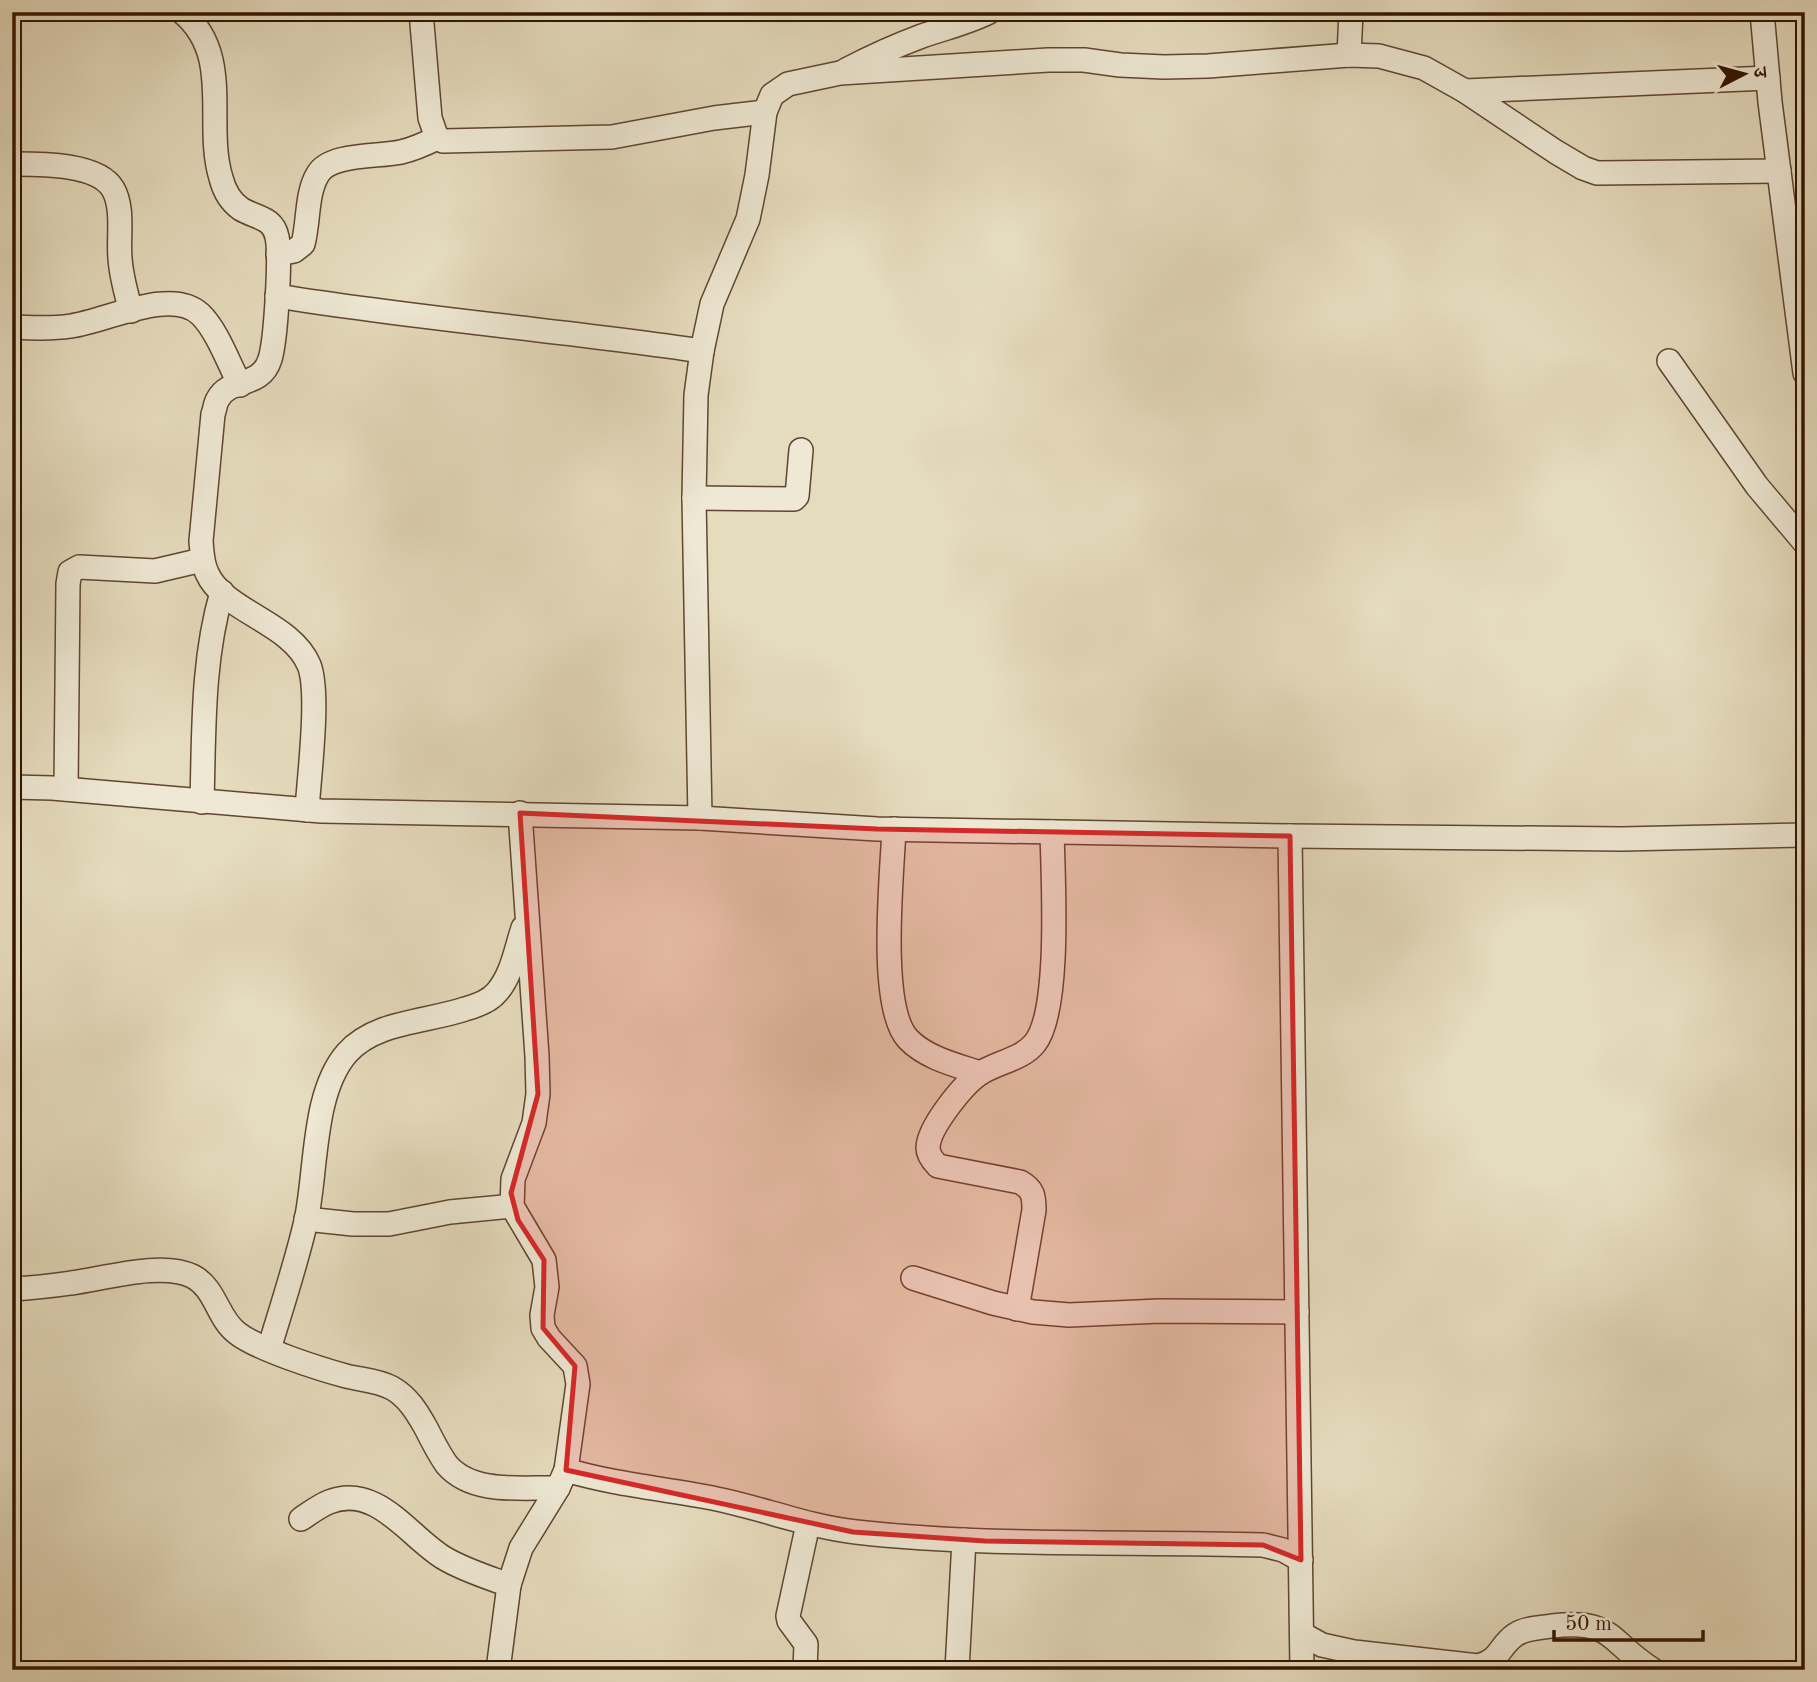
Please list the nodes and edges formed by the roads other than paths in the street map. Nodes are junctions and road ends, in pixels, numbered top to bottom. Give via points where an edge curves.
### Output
1 (182, 12) edge
2 (421, 12) edge
3 (989, 12) edge
4 (1351, 12) edge
5 (1762, 12) edge
6 (1349, 55) junction
7 (840, 73) junction
8 (1768, 78) junction
9 (1465, 92) junction
10 (765, 112) junction
11 (437, 138) junction
12 (12, 164) edge
13 (1779, 171) junction
14 (278, 254) junction
15 (276, 296) junction
16 (131, 310) junction
17 (12, 327) edge
18 (702, 351) junction
19 (1670, 361) dead end
20 (1805, 373) edge
21 (240, 384) junction
22 (801, 450) dead end
23 (694, 498) junction
24 (1805, 544) edge
25 (202, 560) junction
26 (222, 593) junction
27 (12, 787) edge
28 (66, 789) junction
29 (202, 802) junction
30 (307, 810) junction
31 (520, 813) junction
32 (700, 818) junction
33 (894, 829) junction
34 (1052, 832) junction
35 (1805, 835) edge
36 (1290, 836) junction
37 (527, 915) junction
38 (980, 1073) junction
39 (512, 1206) junction
40 (306, 1219) junction
41 (913, 1278) dead end
42 (12, 1289) edge
43 (1017, 1309) junction
44 (1297, 1312) junction
45 (269, 1349) junction
46 (562, 1479) junction
47 (301, 1518) dead end
48 (808, 1524) junction
49 (964, 1540) junction
50 (1301, 1560) junction
51 (509, 1585) junction
52 (1302, 1634) junction
53 (498, 1670) edge
54 (805, 1670) edge
55 (957, 1670) edge
56 (1302, 1670) edge
57 (1653, 1670) edge

1 - 14 street via 210,51 218,164 227,194 240,208 275,226
2 - 11 street via 430,118
3 - 7 street via 877,54
4 - 6 street
5 - 8 street
6 - 7 street via 1208,66 1048,60
6 - 9 street via 1424,68
7 - 10 street via 788,85 772,95
8 - 9 street
8 - 13 street
9 - 13 street via 1556,152 1597,173
10 - 11 street via 612,137 454,142
10 - 18 street via 748,219 712,304
11 - 14 street via 399,153 343,159 324,166 311,192 303,244
12 - 16 street via 64,166 93,173 112,187 118,202 121,271
13 - 20 street
14 - 15 street
15 - 18 street
15 - 21 street via 271,358 254,380
16 - 17 street via 70,326
16 - 21 street via 169,303 187,305 211,329
18 - 23 street via 696,395
19 - 24 street via 1756,486
21 - 25 street via 226,388 213,414
22 - 23 street via 794,499
23 - 32 street
25 - 26 street
25 - 28 street via 155,570 79,567 70,572
26 - 29 street via 205,696
26 - 30 street via 292,641 311,668 314,695
27 - 28 street
28 - 29 street
29 - 30 street
30 - 31 street
31 - 32 street
31 - 37 street
32 - 33 street
33 - 34 street
33 - 38 street via 889,981 894,1013 907,1039 929,1055
34 - 36 street
34 - 38 street via 1053,944 1045,1027 1033,1046
35 - 36 street via 1622,839
36 - 44 street
37 - 39 street via 538,1094 534,1123 513,1180
37 - 40 street via 497,993 478,1005 369,1036 348,1051 333,1072 322,1111
38 - 43 street via 949,1105 928,1149 938,1166 1029,1187 1034,1210
39 - 40 street via 389,1224
39 - 46 street via 544,1260 544,1328 575,1366 578,1384
40 - 45 street
41 - 43 street
42 - 45 street via 174,1271 192,1276 207,1288 236,1333
43 - 44 street via 1069,1315
44 - 50 street
45 - 46 street via 391,1387 405,1397 448,1466 464,1479 484,1486
46 - 48 street via 710,1497
46 - 51 street via 521,1548
47 - 51 street via 330,1502 353,1498 376,1504 444,1558
48 - 49 street
48 - 54 street via 788,1616 806,1644
49 - 50 street via 1263,1545
49 - 55 street
50 - 52 street
51 - 53 street
52 - 56 street
52 - 57 street via 1322,1645 1354,1652 1478,1666 1494,1660 1510,1640 1526,1630 1590,1625 1611,1635

